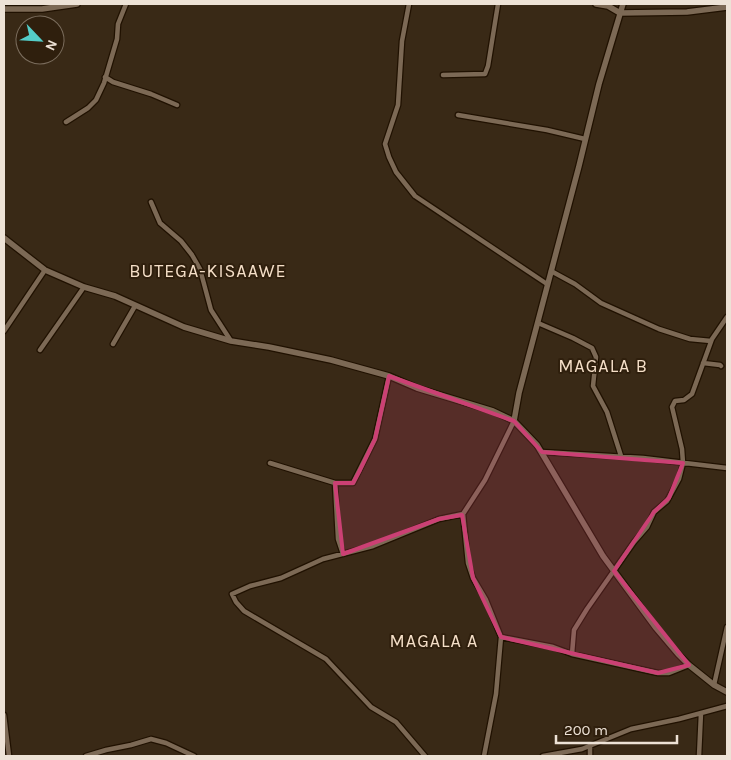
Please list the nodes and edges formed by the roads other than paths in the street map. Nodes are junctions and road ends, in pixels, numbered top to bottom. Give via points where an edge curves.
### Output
1 (77, 4) edge
2 (126, 4) edge
3 (409, 4) edge
4 (498, 4) edge
5 (596, 4) edge
6 (623, 4) edge
7 (727, 7) edge
8 (4, 9) edge
9 (620, 13) junction
10 (443, 75) dead end
11 (105, 77) junction
12 (176, 105) dead end
13 (458, 114) dead end
14 (66, 122) dead end
15 (585, 139) junction
16 (151, 202) dead end
17 (4, 238) edge
18 (45, 270) junction
19 (551, 271) junction
20 (547, 284) junction
21 (84, 288) junction
22 (135, 306) junction
23 (727, 317) edge
24 (538, 323) junction
25 (4, 331) edge
26 (231, 341) junction
27 (711, 341) junction
28 (114, 344) dead end
29 (40, 350) dead end
30 (702, 363) junction
31 (727, 365) edge
32 (389, 376) junction
33 (514, 421) junction
34 (542, 452) junction
35 (621, 456) junction
36 (270, 463) dead end
37 (683, 463) junction
38 (727, 468) edge
39 (335, 483) junction
40 (463, 514) junction
41 (343, 554) junction
42 (614, 571) junction
43 (727, 628) edge
44 (501, 637) junction
45 (572, 654) junction
46 (689, 665) junction
47 (714, 685) junction
48 (727, 692) edge
49 (727, 706) edge
50 (701, 713) junction
51 (4, 715) edge
52 (590, 747) junction
53 (9, 756) edge
54 (86, 756) edge
55 (194, 756) edge
56 (425, 756) edge
57 (484, 756) edge
58 (543, 756) edge
59 (590, 756) edge
60 (699, 756) edge

1 - 8 street via 42,9
2 - 11 street
3 - 20 street via 402,41 398,105 385,144 386,152 415,196
4 - 10 street via 485,74
5 - 9 street
6 - 9 street
7 - 9 street via 687,12
9 - 15 street
11 - 12 street
11 - 14 street via 93,104
13 - 15 street
15 - 19 street
16 - 26 street via 160,223 192,255 212,310
17 - 18 street
18 - 21 street
18 - 25 street
19 - 20 street
19 - 27 street via 570,280 601,303 659,329 690,339
20 - 24 street
21 - 22 street via 116,296
21 - 29 street
22 - 26 street via 184,327
22 - 28 street
23 - 27 street
24 - 33 street
24 - 35 street via 592,348 596,358 593,386 607,412
26 - 32 street via 331,360
27 - 30 street
30 - 31 street
30 - 37 street via 692,394 684,400 675,401 672,407
32 - 33 street
32 - 39 street via 375,439 360,470 353,483
33 - 34 street
33 - 40 street via 485,480
34 - 35 street
34 - 42 street
35 - 37 street
36 - 39 street
37 - 38 street
37 - 42 street via 667,501 654,512 647,527
39 - 41 street via 338,539
40 - 41 street via 439,519 373,546
40 - 44 street via 468,563
41 - 56 street via 232,594 254,618 326,660 370,707 396,722
42 - 45 street via 574,630
42 - 46 street via 656,628
43 - 47 street
44 - 45 street
44 - 57 street via 496,694
45 - 46 street via 658,673
46 - 47 street
47 - 48 street
49 - 50 street
50 - 52 street via 631,729
50 - 60 street
51 - 53 street
52 - 58 street
52 - 59 street
54 - 55 street via 151,739

